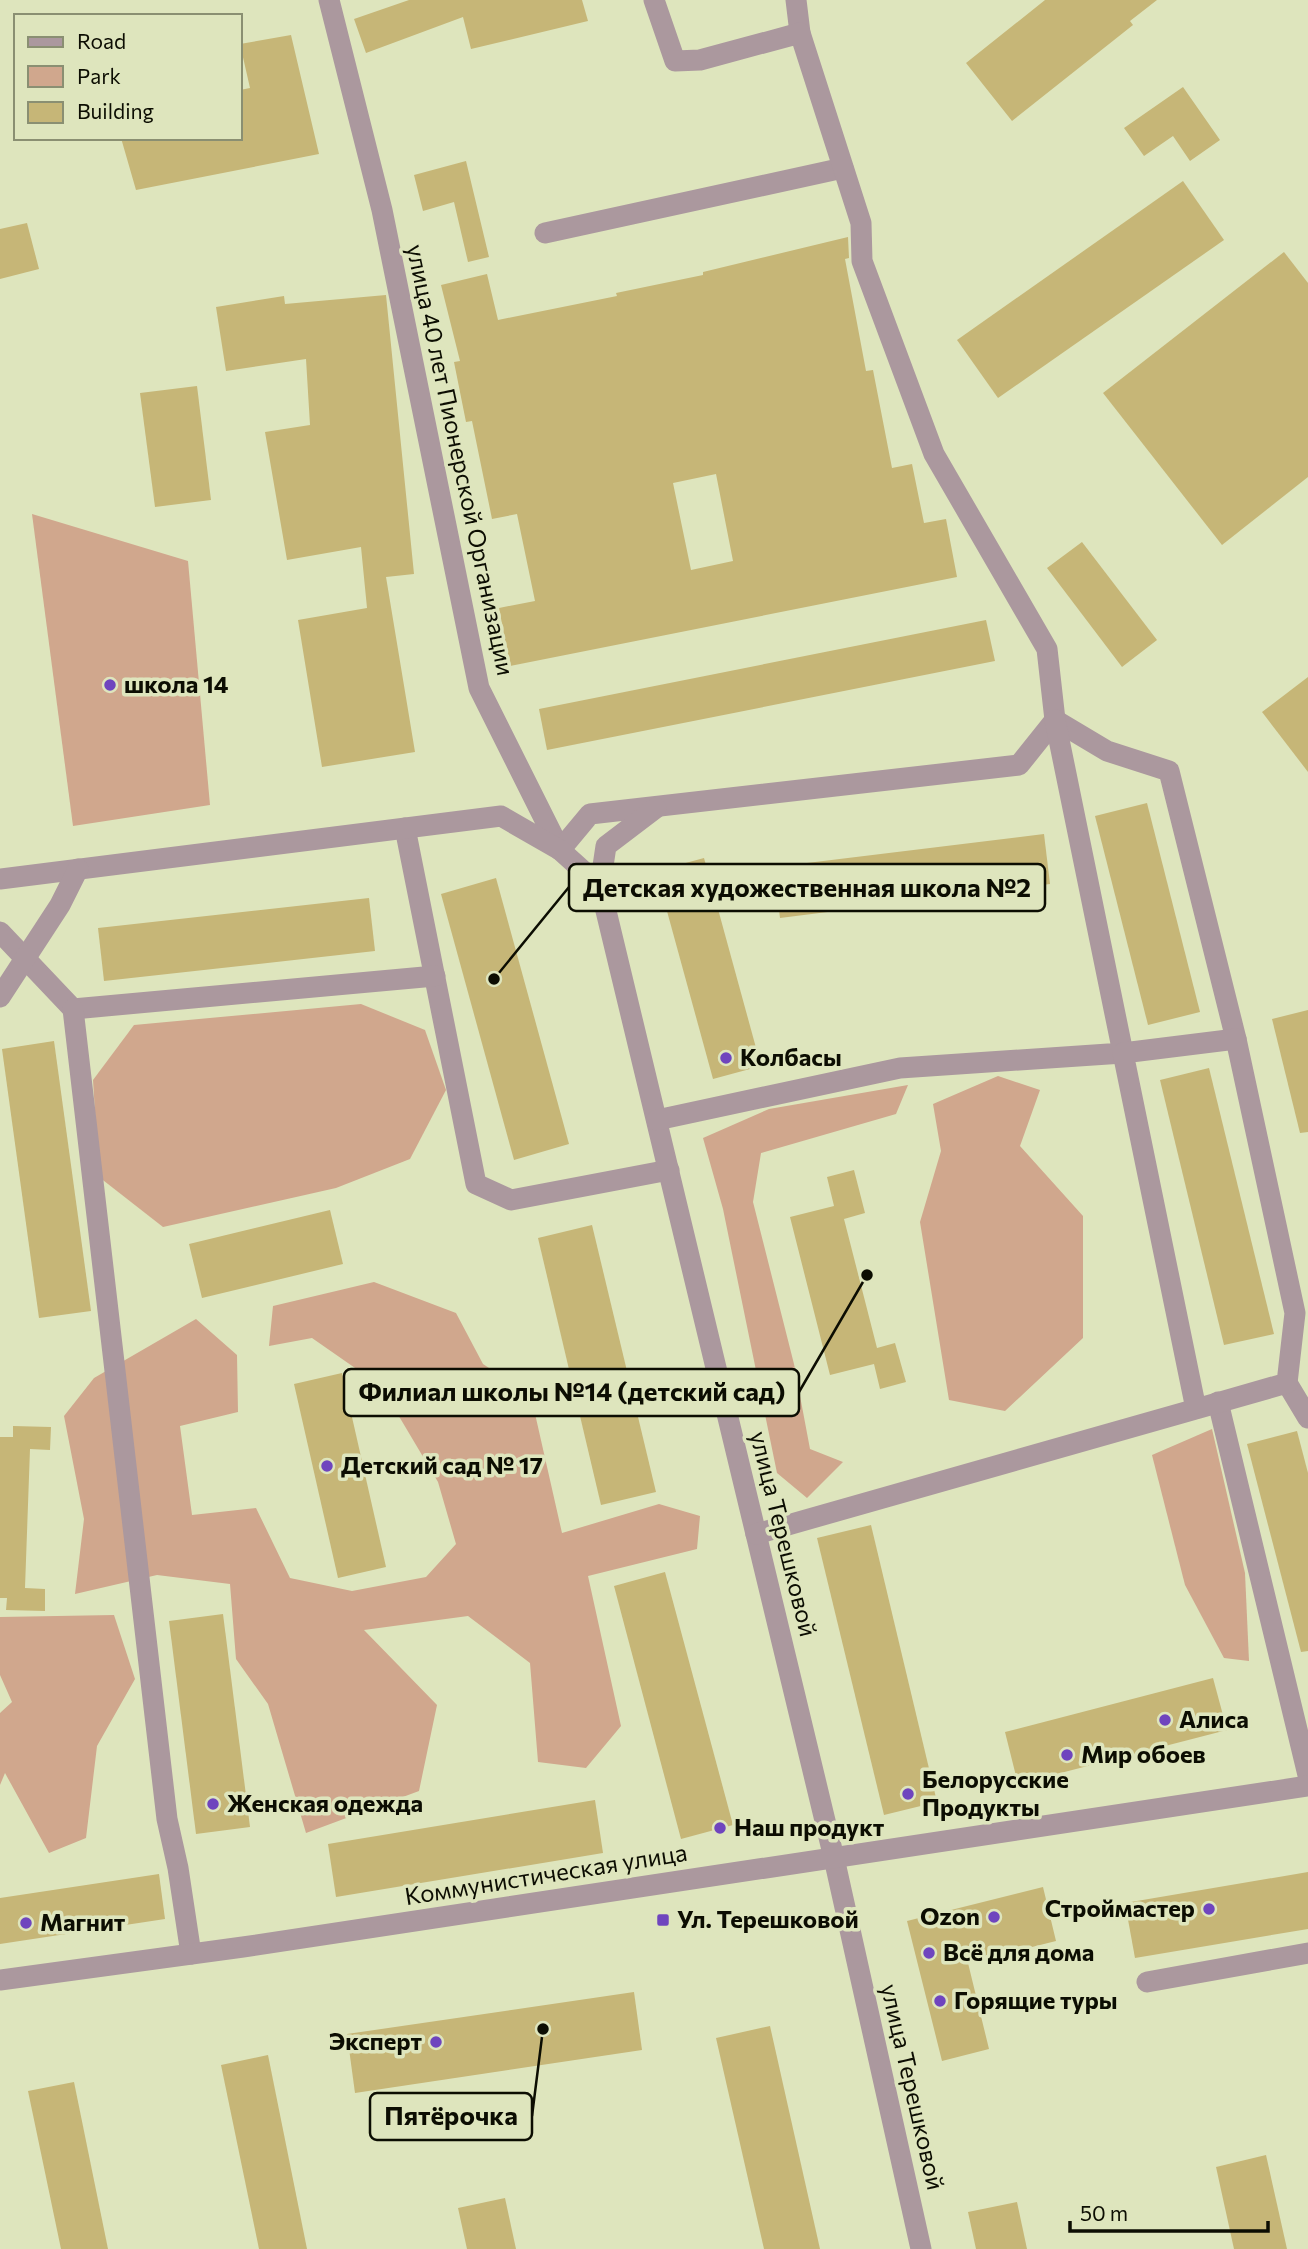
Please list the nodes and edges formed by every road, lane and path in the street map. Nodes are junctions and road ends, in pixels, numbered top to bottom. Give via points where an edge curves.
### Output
1 (329, 0) edge
2 (654, 0) edge
3 (796, 0) edge
4 (800, 33) junction
5 (843, 168) junction
6 (545, 233) dead end
7 (1055, 720) junction
8 (659, 806) junction
9 (405, 828) junction
10 (560, 850) junction
11 (78, 869) junction
12 (0, 879) edge
13 (600, 886) junction
14 (0, 932) edge
15 (24, 957) junction
16 (435, 976) junction
17 (0, 996) edge
18 (73, 1009) junction
19 (1236, 1039) junction
20 (1123, 1054) junction
21 (657, 1120) junction
22 (669, 1170) junction
23 (1287, 1382) junction
24 (1218, 1402) junction
25 (1196, 1409) junction
26 (1308, 1418) edge
27 (757, 1534) junction
28 (1308, 1775) edge
29 (1308, 1786) edge
30 (834, 1858) junction
31 (1308, 1952) edge
32 (191, 1954) junction
33 (0, 1980) edge
34 (1147, 1982) dead end
35 (921, 2249) edge

1 - 10 street, улица 40 лет Пионерской Организации via 382,210 479,688
2 - 4 street via 674,61 700,60
3 - 4 street
4 - 5 street
5 - 6 street
5 - 7 street via 861,223 862,261 934,454 1047,649
7 - 8 street via 1019,765
7 - 19 street via 1107,751 1169,771
7 - 20 street
8 - 10 street via 590,814
8 - 13 street via 606,846
9 - 10 street via 502,816
9 - 11 street
9 - 16 street
10 - 13 street
11 - 12 street
11 - 15 street
13 - 21 street, улица Терешковой
14 - 15 street
15 - 17 street
15 - 18 street
16 - 18 street
16 - 22 street via 476,1184 511,1200
18 - 32 street via 167,1819
19 - 20 street
19 - 23 street via 1294,1313
20 - 21 street via 900,1068
20 - 25 street
21 - 22 street, улица Терешковой
22 - 27 street, улица Терешковой
23 - 24 street
23 - 26 street
24 - 25 street
24 - 28 street
25 - 27 street
27 - 30 street, улица Терешковой
29 - 30 street, Коммунистическая улица
30 - 32 street, Коммунистическая улица
30 - 35 street, улица Терешковой
31 - 34 street
32 - 33 street, Коммунистическая улица

